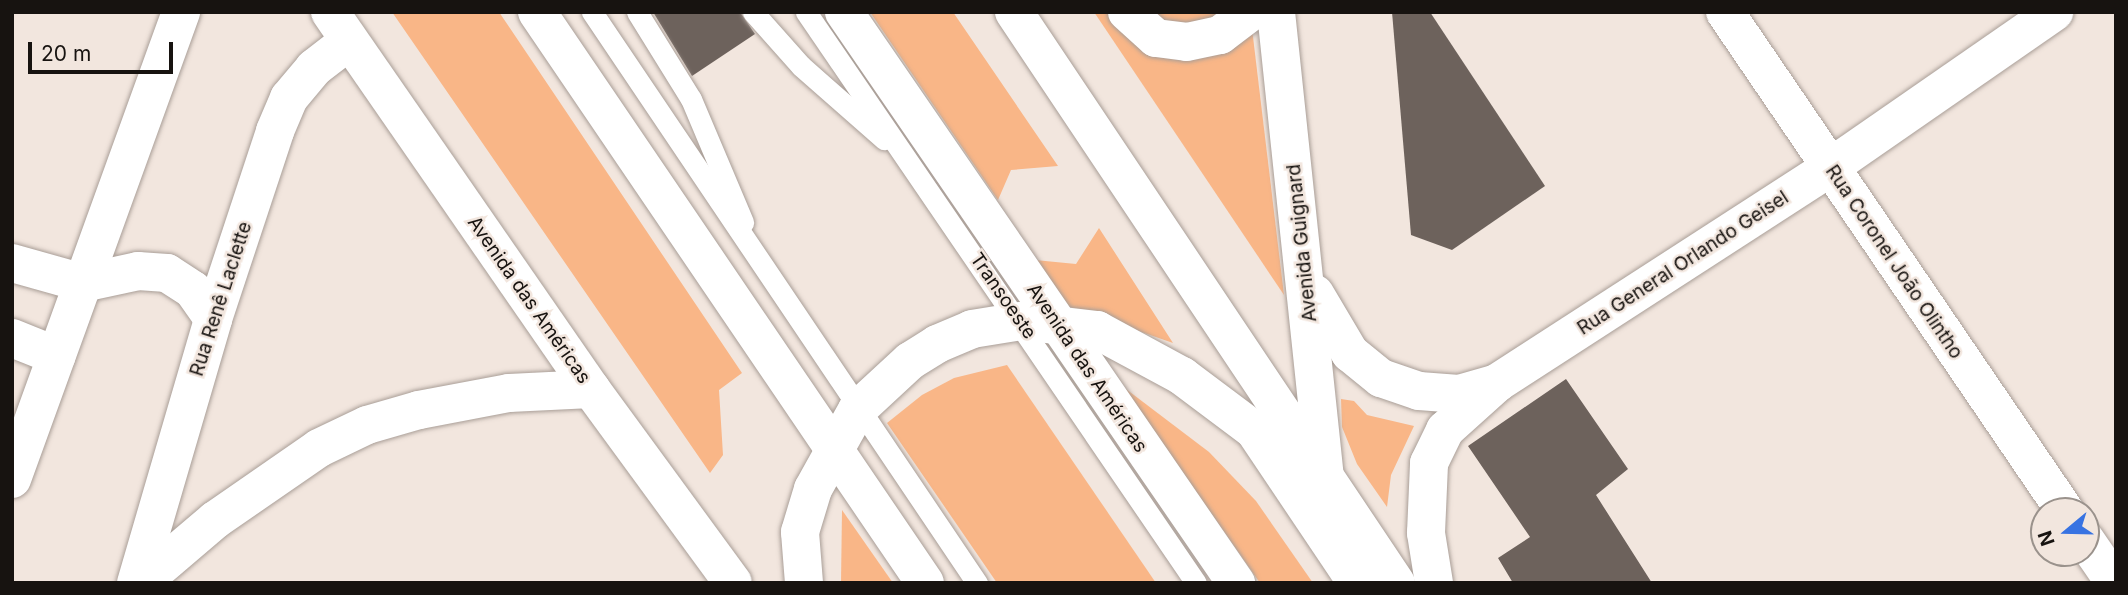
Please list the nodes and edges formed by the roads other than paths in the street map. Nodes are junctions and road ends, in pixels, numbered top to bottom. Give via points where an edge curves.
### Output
1 (181, 12) edge
2 (537, 12) edge
3 (592, 12) edge
4 (637, 12) edge
5 (753, 12) edge
6 (806, 12) edge
7 (844, 12) edge
8 (1014, 12) edge
9 (1126, 12) edge
10 (1250, 12) edge
11 (1276, 12) edge
12 (1725, 12) edge
13 (2054, 12) edge
14 (340, 27) edge
15 (909, 162) junction
16 (1829, 168) junction
17 (12, 262) edge
18 (764, 269) junction
19 (1307, 275) junction
20 (83, 284) junction
21 (213, 318) junction
22 (1039, 322) junction
23 (12, 338) edge
24 (57, 356) junction
25 (1497, 383) junction
26 (591, 390) junction
27 (857, 410) junction
28 (833, 448) junction
29 (1324, 474) junction
30 (12, 479) edge
31 (2055, 497) edge
32 (2100, 561) edge
33 (139, 583) edge
34 (733, 583) edge
35 (804, 583) edge
36 (925, 583) edge
37 (977, 583) edge
38 (1196, 583) edge
39 (1236, 583) edge
40 (1357, 583) edge
41 (1396, 583) edge
42 (1434, 583) edge
43 (2115, 583) edge

1 - 20 main road
2 - 28 main road
3 - 18 lane
4 - 18 lane via 691,99
5 - 15 lane via 801,66
6 - 15 lane, Transoeste
7 - 22 main road, Avenida das Américas
8 - 29 main road
9 - 10 main road via 1156,38 1186,42 1220,35
11 - 19 main road, Avenida Guignard
12 - 16 main road, Rua Coronel João Olintho
13 - 16 main road, Rua General Orlando Geisel
14 - 21 main road, Rua Renê Laclette via 289,98
14 - 26 main road, Avenida das Américas
15 - 22 lane, Transoeste
16 - 25 main road, Rua General Orlando Geisel
16 - 31 main road, Rua Coronel João Olintho
17 - 20 main road
18 - 27 lane
19 - 25 main road via 1326,320 1350,353 1381,378 1419,391 1459,394
19 - 29 main road, Avenida Guignard
20 - 21 main road via 138,271 167,273 193,290
20 - 24 main road
21 - 33 main road, Rua Renê Laclette
22 - 27 main road via 972,329 937,344 910,361
22 - 38 lane, Transoeste
22 - 39 main road, Avenida das Américas
22 - 40 main road via 1097,330 1117,340 1182,376 1254,430
23 - 24 main road
24 - 30 main road
25 - 42 main road, Rua General Orlando Geisel via 1445,430 1429,463 1426,533
26 - 33 main road via 509,393 367,425 319,448 215,520
26 - 34 main road, Avenida das Américas
27 - 28 main road
27 - 37 lane
28 - 35 main road via 813,489 800,532
28 - 36 main road
29 - 41 main road
32 - 43 main road

